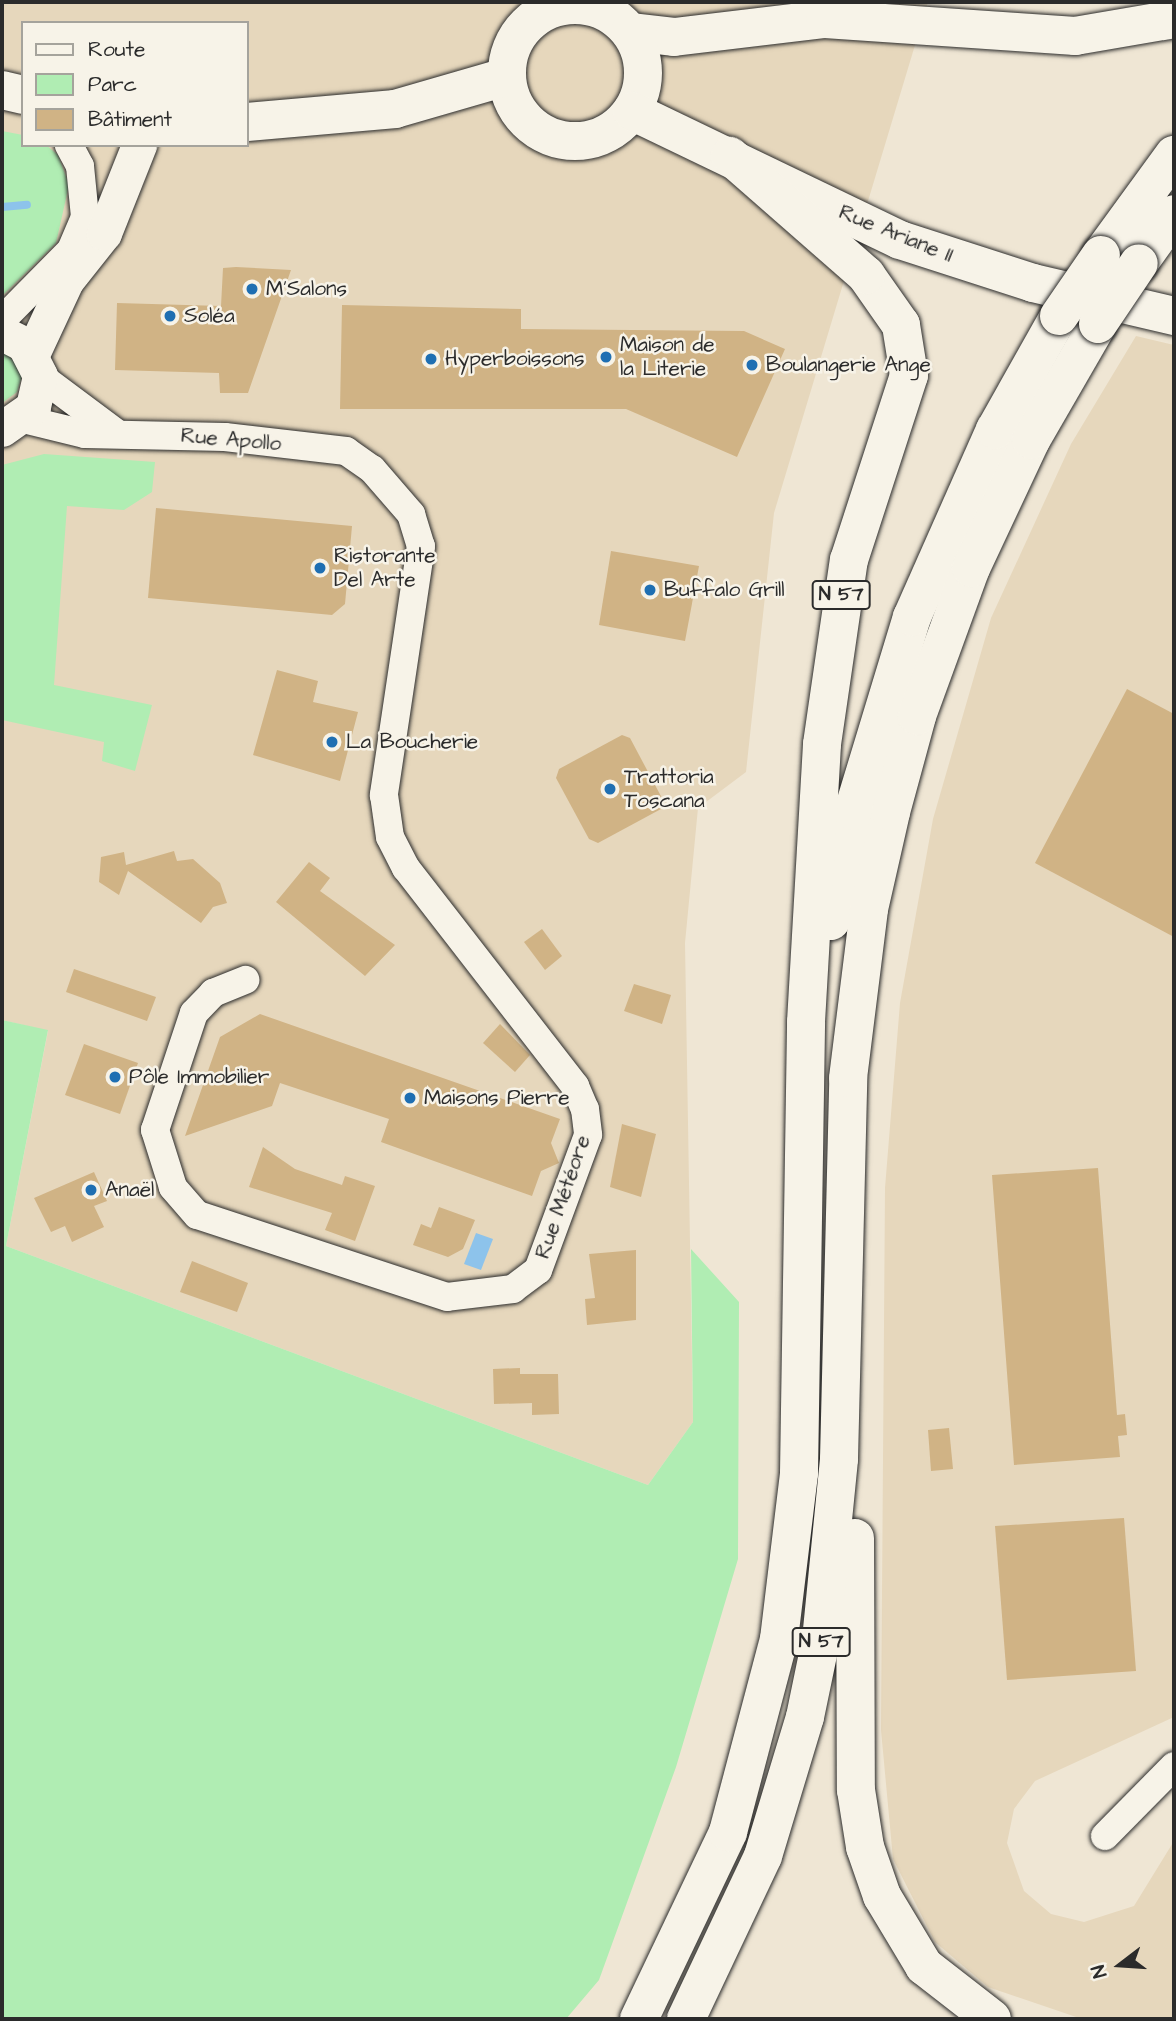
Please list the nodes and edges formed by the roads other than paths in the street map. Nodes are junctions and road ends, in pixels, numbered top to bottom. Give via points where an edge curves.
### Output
1 (1174, 19) edge
2 (630, 32) junction
3 (506, 77) junction
4 (632, 111) junction
5 (248, 122) edge
6 (70, 147) edge
7 (138, 147) edge
8 (1174, 155) edge
9 (730, 156) junction
10 (1174, 214) edge
11 (1174, 316) edge
12 (2, 320) edge
13 (2, 333) edge
14 (36, 365) junction
15 (12, 424) edge
16 (115, 432) junction
17 (346, 451) joint
18 (246, 979) dead end
19 (809, 1118) junction
20 (844, 1240) junction
21 (1174, 1766) edge
22 (1105, 1836) dead end
23 (639, 2019) edge
24 (686, 2019) edge
25 (992, 2019) edge

1 - 2 main road via 1075,36 825,19 685,36
2 - 3 main road via 593,7 556,7 520,34
2 - 4 main road via 643,78
3 - 4 main road via 518,113 547,137 566,142 603,136
3 - 5 main road via 395,109
4 - 9 main road, Rue Ariane II
6 - 12 street via 80,166 85,217 71,250
7 - 14 street via 104,233 66,281
8 - 19 main road, N 57, bridge via 1059,316 953,518 879,715 832,912
9 - 11 main road, Rue Ariane II via 900,240 1033,283
9 - 19 main road, N 57 via 866,275 901,325 909,362 899,418 863,513 839,603 811,919
10 - 20 main road, N 57, bridge via 1098,324 999,503 917,716 869,909 856,999
13 - 14 street
14 - 15 street
14 - 16 street
15 - 16 street, Rue Apollo via 85,434
16 - 17 street, Rue Apollo
17 - 18 street, Rue Météore via 397,494 421,546 384,795 390,837 406,868 575,1086 585,1109 588,1135 538,1270 513,1289 482,1297 447,1297 197,1214 173,1187 155,1130 194,1013 213,993
19 - 23 main road, N 57 via 799,1473 779,1639 728,1832
20 - 24 main road, N 57 via 836,1516 816,1666 763,1856
20 - 25 main road via 860,1821 873,1873 909,1944 946,1987
21 - 22 street

